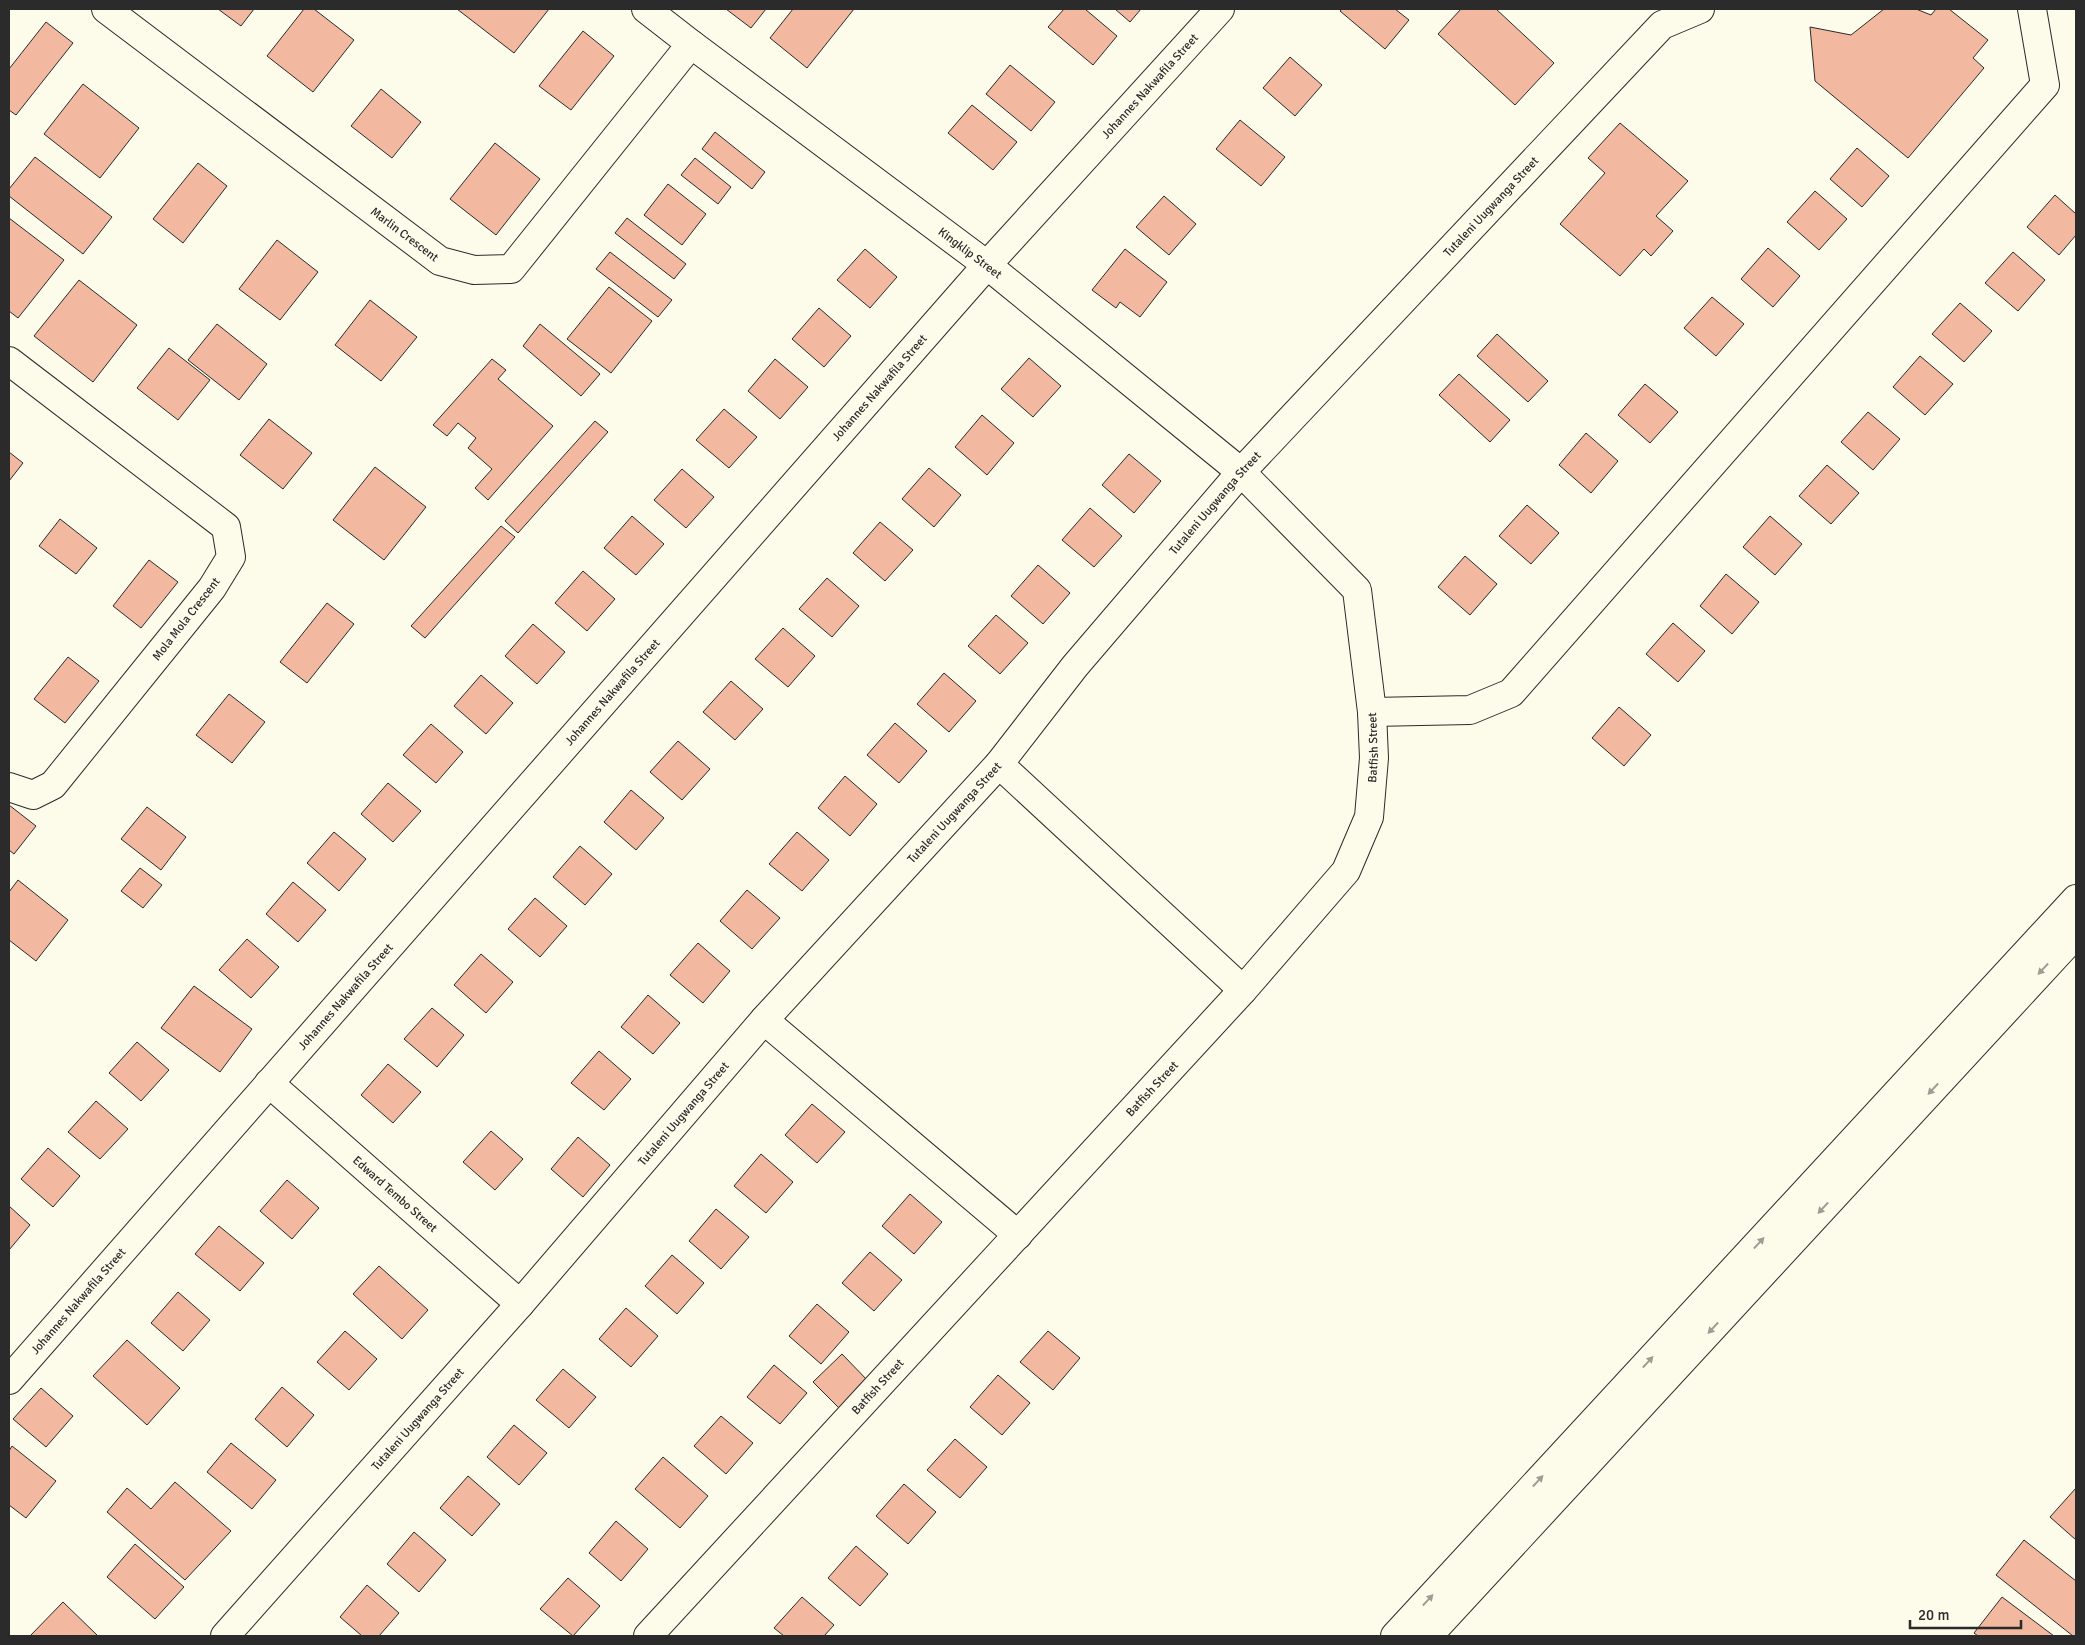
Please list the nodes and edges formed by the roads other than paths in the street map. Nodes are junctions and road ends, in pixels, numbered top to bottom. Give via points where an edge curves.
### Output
1 (106, 9) edge
2 (646, 9) edge
3 (1220, 9) edge
4 (1700, 9) edge
5 (2032, 9) edge
6 (691, 44) junction
7 (987, 265) junction
8 (9, 361) edge
9 (1241, 472) junction
10 (1372, 712) junction
11 (999, 764) junction
12 (9, 788) edge
13 (2076, 899) edge
14 (2076, 934) edge
15 (1243, 990) junction
16 (764, 1020) junction
17 (270, 1083) junction
18 (1018, 1235) junction
19 (520, 1304) junction
20 (9, 1380) edge
21 (225, 1636) edge
22 (648, 1636) edge
23 (1395, 1636) edge
24 (1428, 1636) edge

1 - 6 main road, Marlin Crescent via 440,260 474,270 511,269
2 - 6 main road
3 - 7 main road, Johannes Nakwafila Street
4 - 9 main road, Tutaleni Uugwanga Street via 1662,25
5 - 10 main road via 2045,85 1511,693 1470,710
6 - 7 main road, Kingklip Street
7 - 9 main road, Kingklip Street
7 - 17 main road, Johannes Nakwafila Street
8 - 12 main road, Mola Mola Crescent via 226,527 231,556 212,588 53,785 33,795
9 - 10 main road, Batfish Street via 1357,590
9 - 11 main road, Tutaleni Uugwanga Street via 1075,666
10 - 15 main road, Batfish Street via 1374,758 1369,816 1346,871
11 - 15 main road
11 - 16 main road, Tutaleni Uugwanga Street
23 -> 13 main road
14 -> 24 main road
15 - 18 main road, Batfish Street
16 - 18 main road
16 - 19 main road, Tutaleni Uugwanga Street
17 - 19 main road, Edward Tembo Street
17 - 20 main road, Johannes Nakwafila Street
18 - 22 main road, Batfish Street
19 - 21 main road, Tutaleni Uugwanga Street

